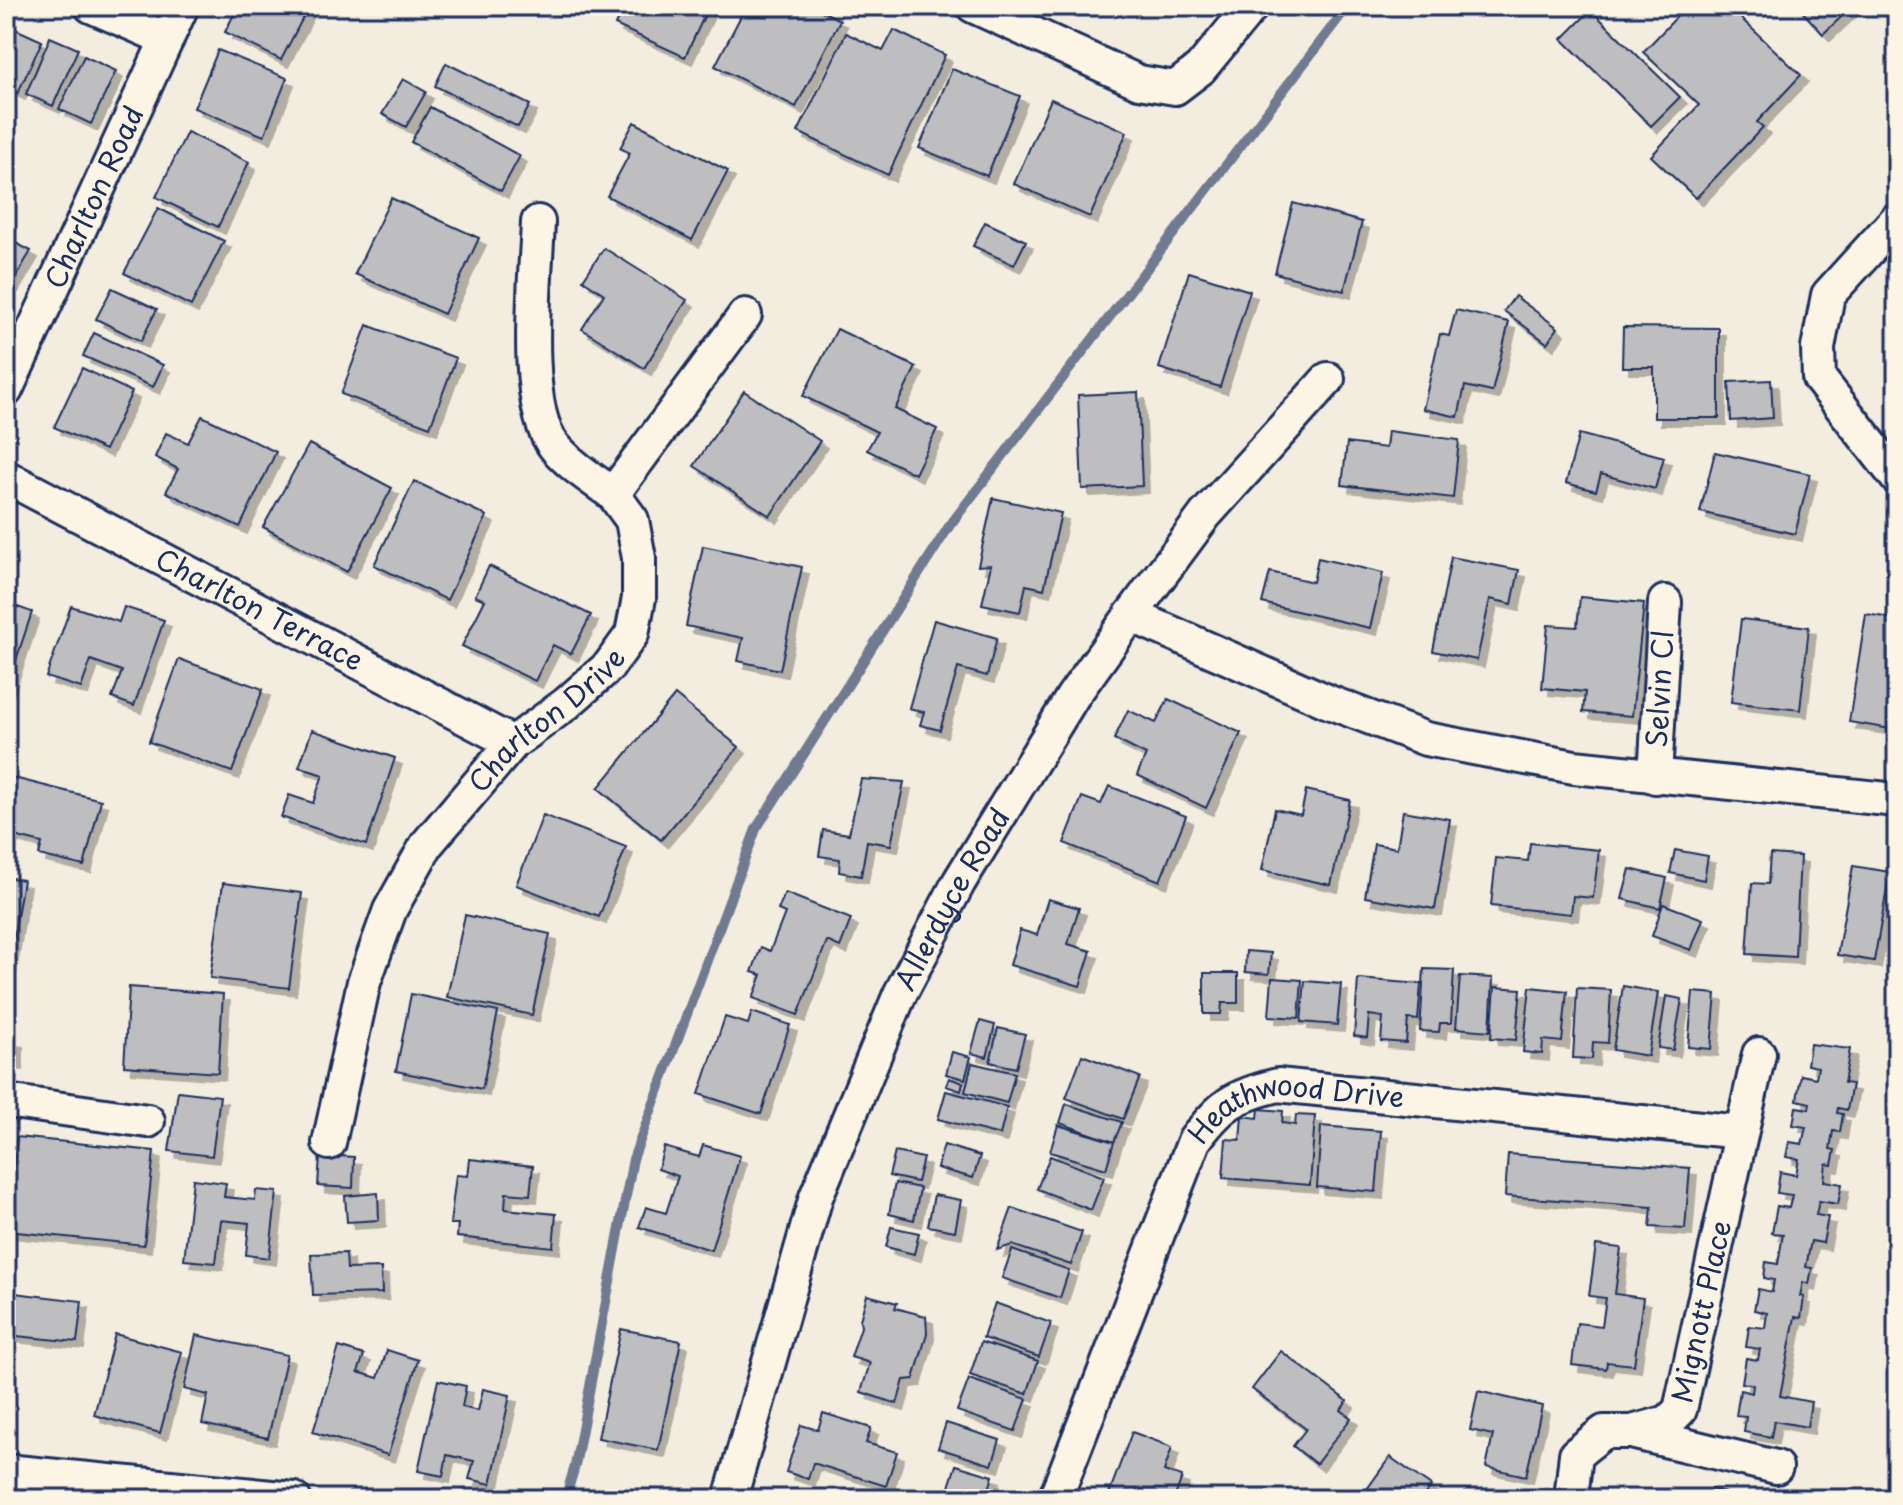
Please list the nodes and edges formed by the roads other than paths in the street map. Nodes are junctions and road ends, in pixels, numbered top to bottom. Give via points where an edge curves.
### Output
1 (91, 6) edge
2 (182, 6) edge
3 (973, 6) edge
4 (1252, 6) edge
5 (167, 39) junction
6 (1897, 219) edge
7 (538, 222) dead end
8 (745, 315) dead end
9 (15, 348) edge
10 (1328, 379) dead end
11 (6, 390) edge
12 (6, 477) edge
13 (1897, 478) edge
14 (613, 494) junction
15 (1665, 602) dead end
16 (1131, 615) junction
17 (513, 743) junction
18 (1655, 777) junction
19 (1897, 800) edge
20 (1759, 1054) dead end
21 (6, 1101) edge
22 (148, 1121) dead end
23 (1741, 1132) junction
24 (329, 1143) dead end
25 (1632, 1432) junction
26 (1776, 1467) dead end
27 (6, 1471) edge
28 (294, 1499) edge
29 (730, 1499) edge
30 (1055, 1499) edge
31 (1571, 1499) edge

1 - 5 street
2 - 5 street, Charlton Road
3 - 4 street via 1139,82 1175,88 1200,69
5 - 9 street, Charlton Road
6 - 13 street via 1828,295 1818,348 1819,378
7 - 14 street via 534,372 540,418 554,446
8 - 14 street
9 - 11 street, Charlton Road
10 - 16 street, Allerdyce Road via 1205,515
12 - 17 street, Charlton Terrace
14 - 17 street, Charlton Drive via 632,520 639,558 632,634 609,666
15 - 18 street, Selvin Cl
16 - 18 street via 1426,739
16 - 29 street, Allerdyce Road via 1073,696 959,882 900,994 816,1197
17 - 24 street, Charlton Drive via 427,844 390,910 364,982
18 - 19 street
20 - 23 street, Mignott Place
21 - 22 street
23 - 25 street, Mignott Place via 1680,1410 1668,1422
23 - 30 street, Heathwood Drive via 1278,1085 1244,1093 1215,1113 1194,1141
25 - 26 street
25 - 31 street, Mignott Place via 1604,1432 1576,1454
27 - 28 street

